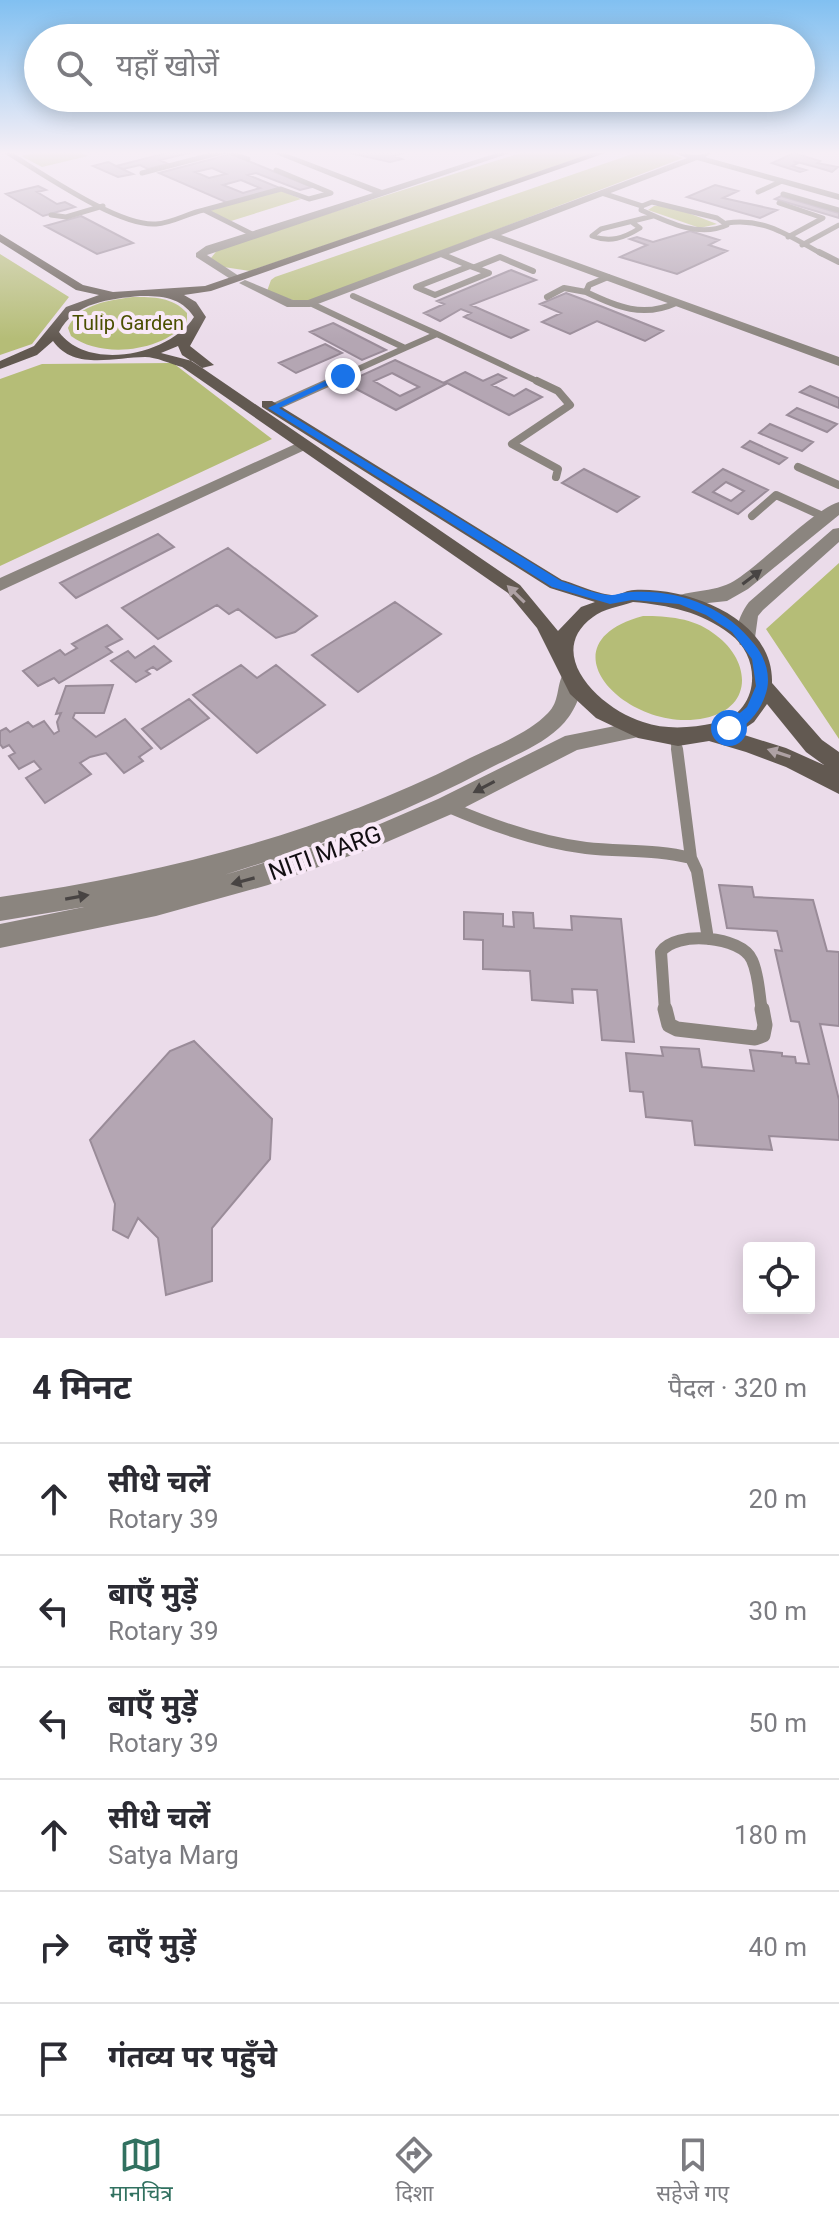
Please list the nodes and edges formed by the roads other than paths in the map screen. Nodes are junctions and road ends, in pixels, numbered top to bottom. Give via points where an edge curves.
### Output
1 (78, 213) edge
2 (124, 213) edge
3 (191, 213) edge
4 (211, 213) edge
5 (317, 213) edge
6 (430, 213) edge
7 (438, 213) edge
8 (548, 213) edge
9 (648, 213) edge
10 (699, 213) edge
11 (810, 213) edge
12 (51, 215) dead end
13 (653, 216) junction
14 (633, 223) junction
15 (727, 223) junction
16 (839, 225) edge
17 (252, 234) junction
18 (492, 235) junction
19 (0, 237) edge
20 (788, 237) junction
21 (802, 245) junction
22 (0, 248) edge
23 (441, 254) junction
24 (839, 262) edge
25 (472, 267) junction
26 (533, 271) dead end
27 (608, 277) junction
28 (241, 280) junction
29 (586, 292) junction
30 (125, 293) junction
31 (162, 294) junction
32 (353, 296) dead end
33 (547, 297) dead end
34 (310, 303) junction
35 (676, 303) junction
36 (197, 309) junction
37 (65, 313) junction
38 (53, 332) junction
39 (190, 334) junction
40 (437, 334) junction
41 (405, 348) junction
42 (148, 353) junction
43 (84, 355) junction
44 (839, 362) edge
45 (0, 367) edge
46 (272, 408) junction
47 (302, 446) junction
48 (798, 467) dead end
49 (556, 477) dead end
50 (839, 485) edge
51 (833, 512) edge
52 (752, 516) dead end
53 (839, 533) edge
54 (0, 585) edge
55 (610, 600) junction
56 (680, 600) junction
57 (747, 640) junction
58 (563, 656) junction
59 (570, 679) junction
60 (763, 686) junction
61 (635, 730) junction
62 (713, 734) junction
63 (675, 738) junction
64 (839, 764) edge
65 (839, 785) edge
66 (446, 806) junction
67 (691, 858) junction
68 (0, 909) edge
69 (0, 936) edge
70 (708, 939) junction

1 - 12 lane
2 - 3 lane via 153,224
4 - 17 lane
5 - 17 street
6 - 28 main road
7 - 28 main road
8 - 18 street
9 - 13 lane
10 - 15 lane
11 - 20 lane via 823,218
13 - 14 lane
13 - 15 lane via 710,231
14 - 14 lane via 640,228 611,241 592,236 615,223
15 - 20 lane via 750,220
16 - 21 lane
17 - 28 street via 200,255
18 - 23 street
18 - 27 street
19 - 30 main road via 80,288
20 - 21 lane
21 - 24 lane
22 - 37 main road via 74,295 77,300
23 - 25 lane
23 - 34 street
25 - 25 lane via 416,287 435,295 489,273
25 - 26 lane via 500,257
27 - 29 lane via 589,285
27 - 35 street
28 - 31 main road
28 - 34 street via 279,300
28 - 36 main road
29 - 33 lane via 564,288
29 - 35 lane via 642,314
30 - 31 main road
30 - 37 main road
31 - 36 main road via 184,299
32 - 40 lane
34 - 41 lane
35 - 44 street
36 - 39 main road via 200,317
37 - 38 main road
38 - 43 main road via 61,346
38 - 45 main road via 39,348
39 - 42 main road
39 - 46 main road via 187,352
40 - 41 lane
40 - 49 lane via 567,399 566,410 512,444 558,469
41 - 46 lane
42 - 43 main road
42 - 47 main road via 187,364
43 - 45 main road
46 - 55 main road via 556,584
47 - 54 street
58 -> 47 main road via 514,589
48 - 50 lane
51 - 52 lane via 776,495
56 -> 51 street via 720,597 742,585
53 - 57 street via 756,606 749,615
55 - 56 main road
55 - 58 main road via 571,625
56 - 57 main road via 724,620
57 - 60 main road via 758,658
58 - 59 main road
59 - 61 main road via 595,708
68 -> 59 street, NITI MARG via 182,875 373,813 456,777 538,732 563,710
60 - 62 main road via 753,710
60 - 64 main road via 814,746
61 - 63 main road
61 -> 66 street, NITI MARG via 573,742
62 - 63 main road
65 -> 62 main road via 786,755
63 - 67 lane
66 - 67 lane via 538,841
66 -> 69 street, NITI MARG via 268,874
67 - 70 lane
70 - 70 lane via 664,944 669,1025 763,1035 752,958 737,945

